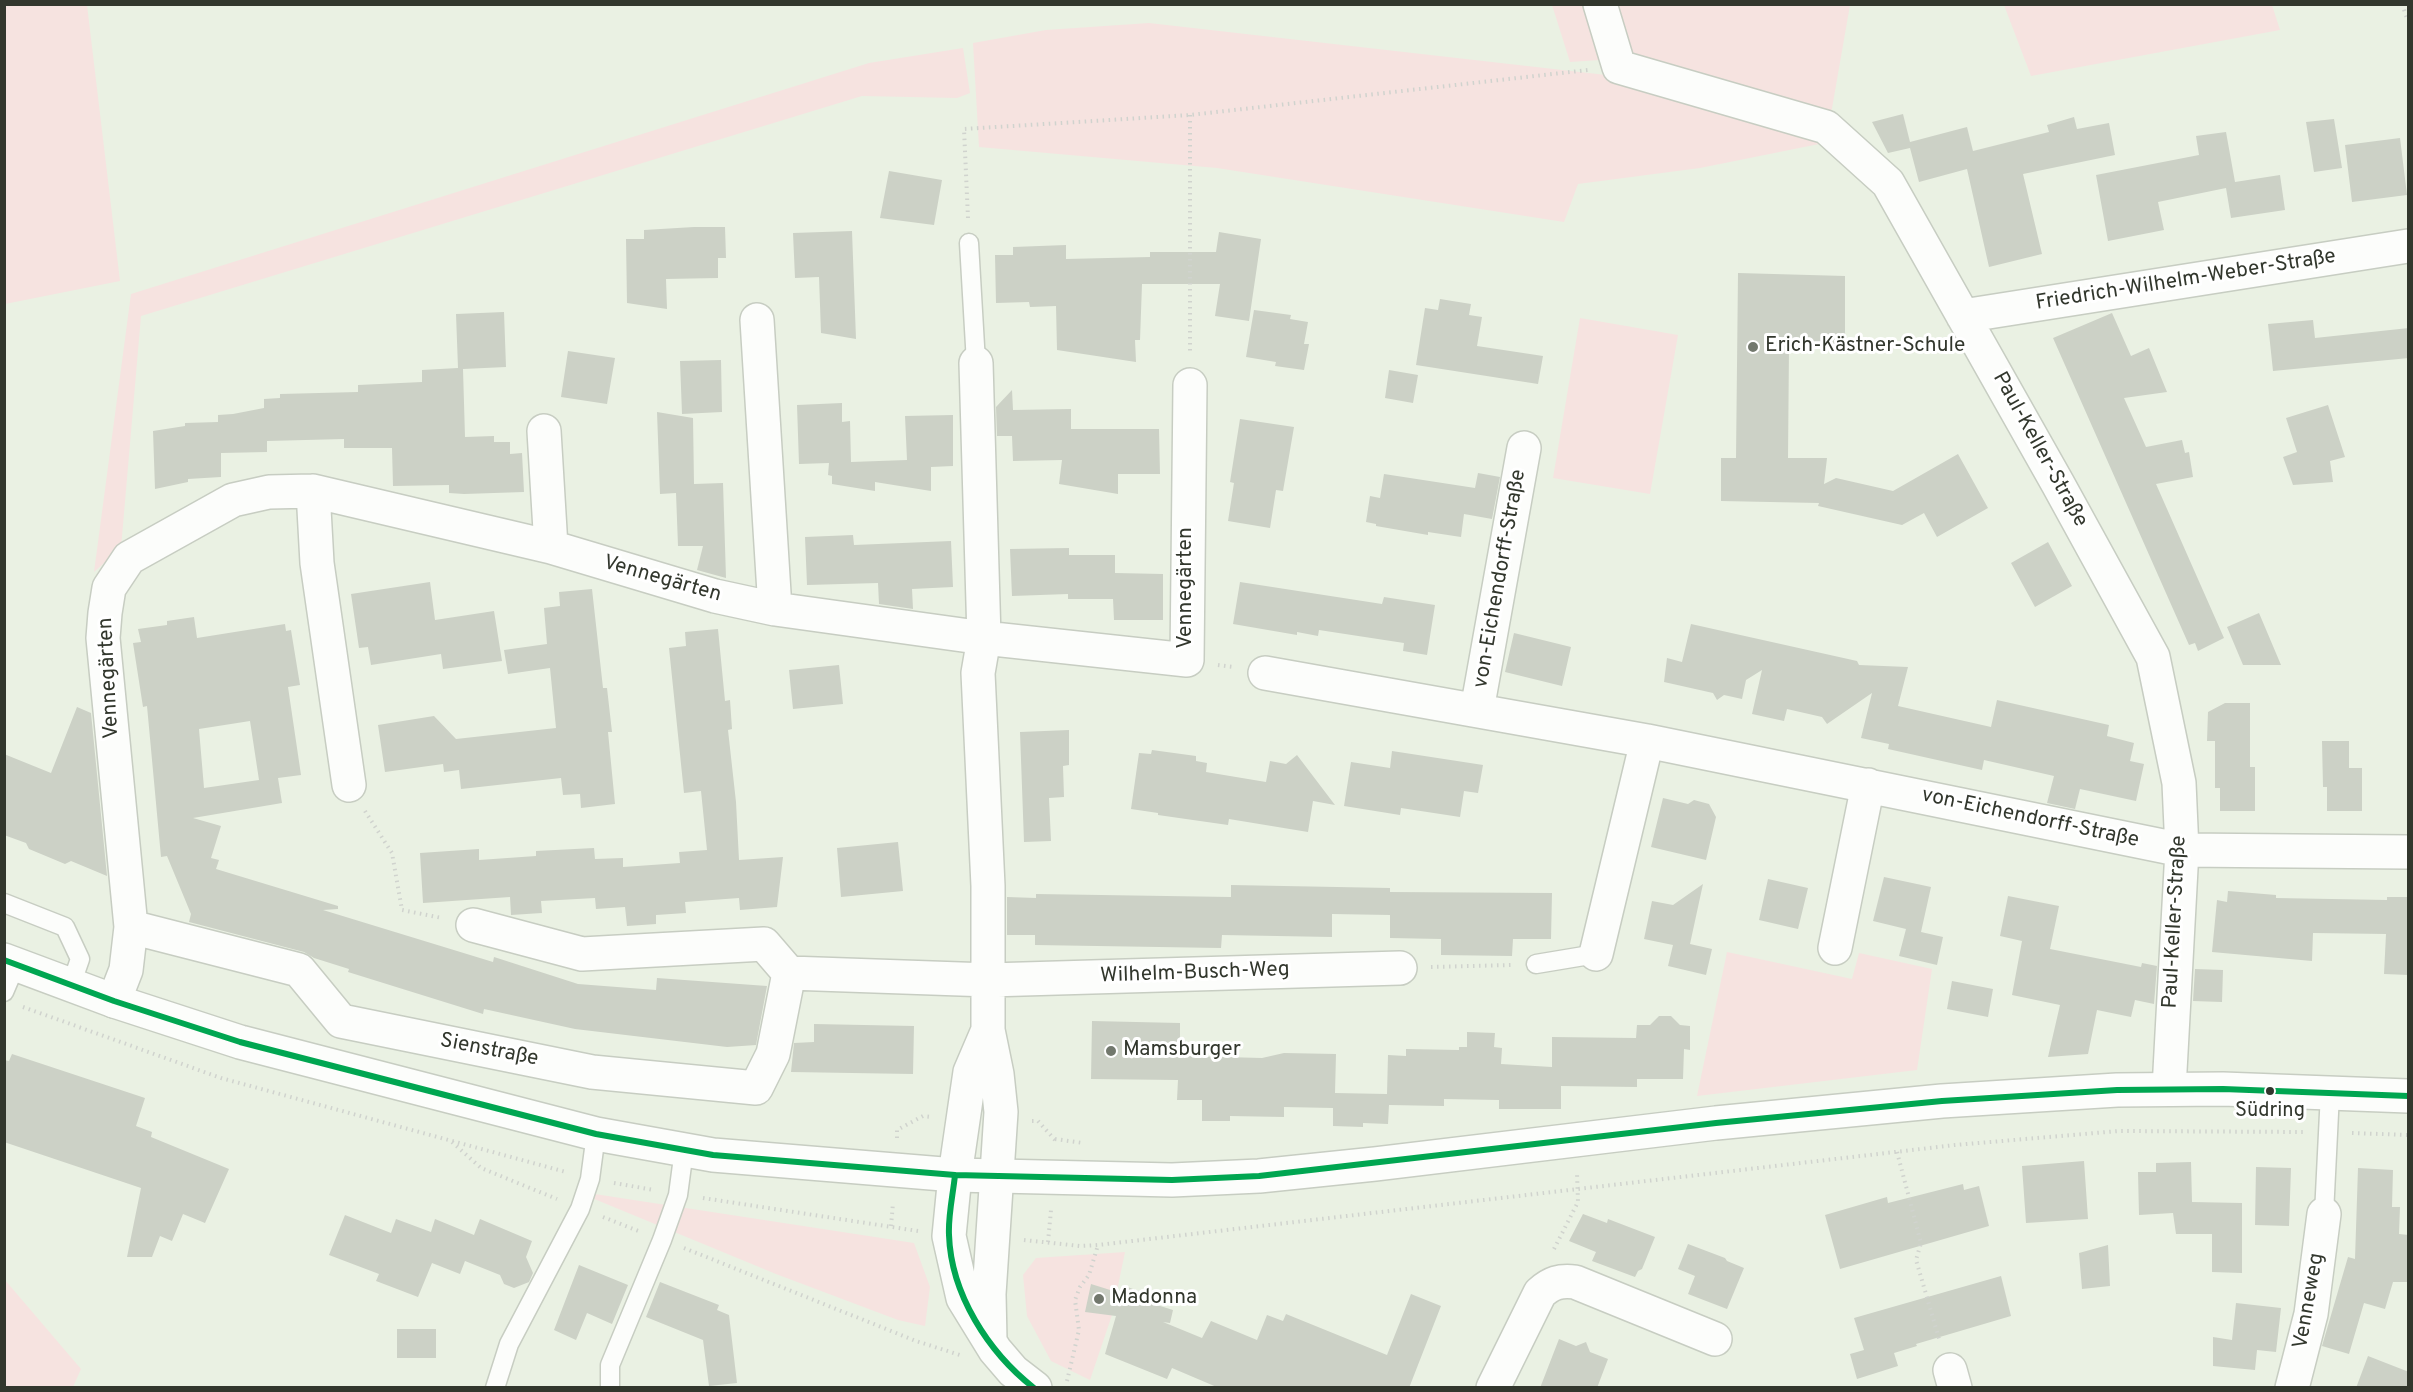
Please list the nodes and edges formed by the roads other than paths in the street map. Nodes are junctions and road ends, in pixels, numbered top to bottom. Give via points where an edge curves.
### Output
1 (1600, 4) edge
2 (969, 243) road end
3 (2409, 246) edge
4 (1963, 316) junction
5 (757, 320) dead end
6 (976, 363) joint
7 (1190, 385) road end
8 (544, 431) dead end
9 (1524, 448) dead end
10 (313, 491) junction
11 (550, 547) junction
12 (775, 609) junction
13 (984, 638) junction
14 (1266, 673) road end
15 (1477, 710) junction
16 (1647, 741) junction
17 (349, 785) road end
18 (1868, 785) junction
19 (2182, 850) junction
20 (2409, 852) edge
21 (4, 903) edge
22 (473, 925) road end
23 (131, 927) junction
24 (1835, 948) dead end
25 (1596, 954) joint
26 (1536, 964) road end
27 (1401, 968) road end
28 (789, 973) junction
29 (10, 980) edge
30 (989, 980) junction
31 (71, 985) junction
32 (114, 1001) junction
33 (988, 1030) junction
34 (2169, 1089) junction
35 (2330, 1093) junction
36 (2409, 1096) edge
37 (597, 1134) junction
38 (684, 1150) junction
39 (955, 1174) junction
40 (997, 1176) junction
41 (2324, 1214) joint
42 (1715, 1338) dead end
43 (979, 1349) junction
44 (1032, 1387) edge
45 (495, 1388) edge
46 (610, 1388) edge
47 (1493, 1388) edge
48 (2292, 1388) edge

1 - 4 street, Paul-Keller-Straße via 1619,67 1826,127 1888,183
2 - 6 lane
3 - 4 street, Friedrich-Wilhelm-Weber-Straße
4 - 19 street, Paul-Keller-Straße via 2153,657 2179,783
5 - 12 street
6 - 13 street
7 - 13 street, Vennegärten via 1187,660
8 - 11 street
9 - 15 street, von-Eichendorff-Straße
10 - 11 street, Vennegärten
10 - 17 street via 317,563
10 - 23 street, Vennegärten via 269,492 233,500 129,558 109,588 103,638
11 - 12 street, Vennegärten via 714,596
12 - 13 street, Vennegärten
13 - 30 street via 978,673
14 - 15 street, von-Eichendorff-Straße
15 - 16 street, von-Eichendorff-Straße
16 - 18 street, von-Eichendorff-Straße
16 - 25 street
18 - 19 street, von-Eichendorff-Straße
18 - 24 street
19 - 20 street, von-Eichendorff-Straße
19 - 34 street, Paul-Keller-Straße
21 - 31 lane via 65,927 80,959
22 - 28 street via 582,954 764,944
23 - 28 street, Sienstraße via 299,970 341,1021 591,1072 756,1088 773,1054
23 - 32 street, Vennegärten via 126,970
25 - 26 lane
27 - 30 street, Wilhelm-Busch-Weg
28 - 30 street
29 - 31 street
30 - 33 street
31 - 32 street
32 - 37 street via 240,1042
33 - 39 street via 970,1072
33 - 40 street via 1001,1112
34 - 35 street
34 - 40 street via 1918,1103 1258,1176 1172,1180
35 - 36 street
35 - 41 lane
37 - 38 street
37 - 45 lane via 590,1179 580,1209 509,1344
38 - 39 street
38 - 46 lane via 678,1195 610,1365
39 - 40 street
39 - 43 street via 949,1236
40 - 43 street via 989,1294
41 - 48 street, Venneweg via 2311,1314
42 - 47 street via 1575,1281 1562,1280 1540,1293
43 - 44 street

